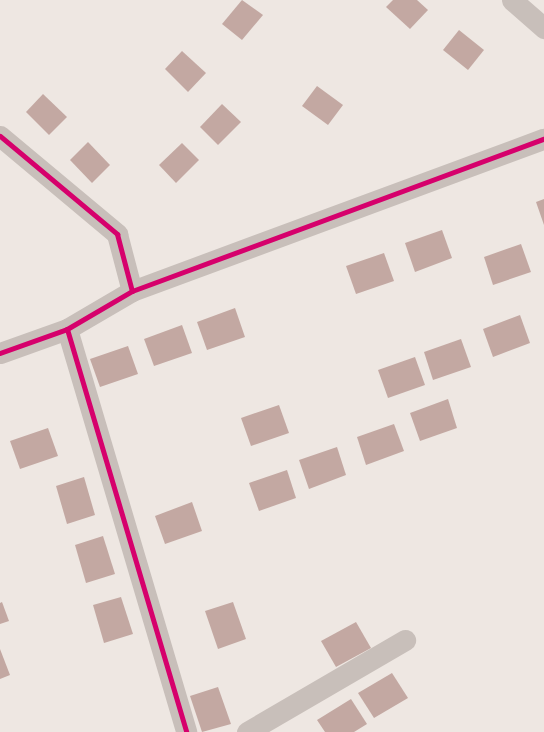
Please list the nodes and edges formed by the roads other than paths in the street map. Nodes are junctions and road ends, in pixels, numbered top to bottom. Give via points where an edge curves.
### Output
1 (512, 0) edge
2 (544, 28) edge
3 (0, 136) edge
4 (544, 139) edge
5 (132, 291) junction
6 (66, 328) junction
7 (0, 353) edge
8 (405, 640) dead end
9 (186, 732) edge
10 (247, 732) edge

1 - 2 street
3 - 5 street via 116,234
4 - 5 street
5 - 6 street
6 - 7 street
6 - 9 street
8 - 10 street

